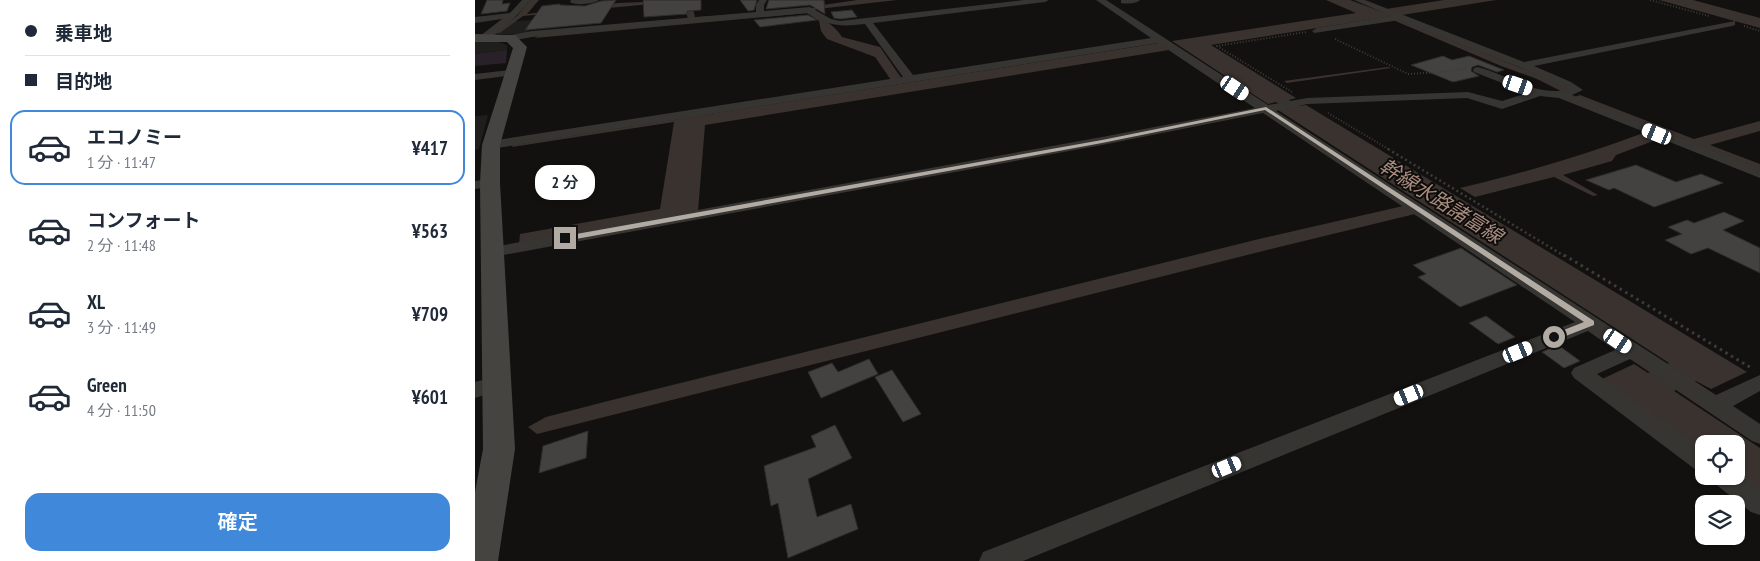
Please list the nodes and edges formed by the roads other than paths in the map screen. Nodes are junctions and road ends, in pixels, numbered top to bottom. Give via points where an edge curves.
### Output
1 (526, 0) edge
2 (595, 0) edge
3 (763, 0) edge
4 (1045, 0) edge
5 (1124, 0) edge
6 (1136, 0) edge
7 (1358, 0) edge
8 (574, 2) dead end
9 (1104, 2) edge
10 (760, 14) junction
11 (513, 15) junction
12 (1402, 17) junction
13 (867, 21) junction
14 (1732, 23) road end
15 (1317, 31) road end
16 (485, 32) edge
17 (1168, 43) junction
18 (1523, 65) junction
19 (1478, 70) road end
20 (511, 73) junction
21 (475, 77) edge
22 (910, 80) junction
23 (1539, 93) junction
24 (1567, 94) junction
25 (1273, 107) junction
26 (491, 145) junction
27 (1760, 174) edge
28 (482, 184) edge
29 (493, 252) junction
30 (1591, 323) junction
31 (1632, 350) junction
32 (1760, 382) edge
33 (498, 384) junction
34 (475, 390) edge
35 (1716, 405) junction
36 (1760, 434) edge
37 (1695, 456) edge
38 (1734, 485) edge
39 (1760, 504) edge
40 (480, 561) edge
41 (991, 561) edge

1 - 11 street
2 - 8 street
3 - 10 street
4 - 13 street
5 - 6 street
5 - 9 street
7 - 12 street
9 - 17 street
10 - 13 street via 812,10 836,24
10 - 16 street via 532,34
11 - 16 street
11 - 16 street
12 - 15 street
12 - 18 street
13 - 22 street
14 - 18 street
16 - 20 street via 519,46
17 - 22 street
17 - 25 street
18 - 24 street via 1577,90
19 - 23 street
20 - 21 street
20 - 26 street
22 - 26 street
23 - 24 street
23 - 25 street via 1507,105 1468,94 1307,101
24 - 27 street
25 - 29 street via 1102,142
25 - 30 street
26 - 28 street
28 - 29 street
29 - 33 street
30 - 31 street
30 - 41 street
31 - 35 street
31 - 37 street via 1581,373
32 - 35 street
33 - 34 street
33 - 40 street via 499,449
35 - 36 street
38 - 39 street

